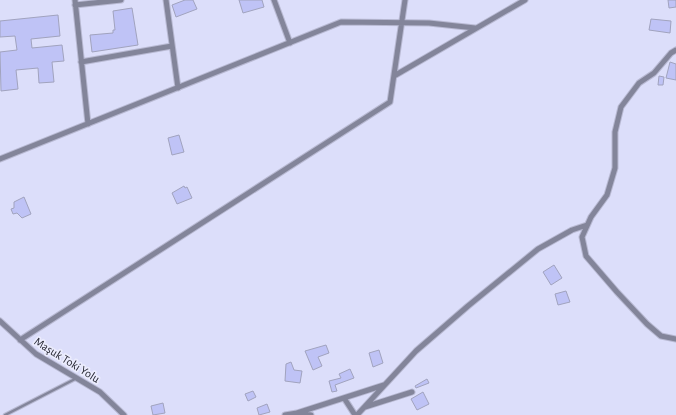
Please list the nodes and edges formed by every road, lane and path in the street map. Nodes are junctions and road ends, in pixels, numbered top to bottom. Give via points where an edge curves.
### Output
1 (121, 0) edge
2 (166, 0) edge
3 (274, 0) edge
4 (405, 0) edge
5 (525, 0) edge
6 (75, 3) edge
7 (403, 22) junction
8 (475, 28) junction
9 (290, 43) junction
10 (172, 46) junction
11 (676, 50) edge
12 (81, 62) junction
13 (394, 76) junction
14 (178, 88) junction
15 (88, 124) junction
16 (0, 159) edge
17 (587, 225) junction
18 (0, 322) edge
19 (20, 340) junction
20 (676, 340) edge
21 (75, 379) junction
22 (386, 384) junction
23 (412, 392) dead end
24 (344, 398) junction
25 (365, 407) junction
26 (297, 413) junction
27 (359, 414) edge
28 (5, 415) edge
29 (124, 415) edge
30 (286, 415) edge
31 (311, 415) edge

1 - 6 street
2 - 10 street
3 - 9 street
4 - 7 street
5 - 8 street
6 - 12 street
7 - 8 street
7 - 9 street via 341,22
7 - 13 street
8 - 13 street
9 - 14 street
10 - 12 street
10 - 14 street
11 - 17 street via 654,73 639,83 621,107 615,132 615,168 607,195
12 - 15 street
13 - 19 street via 390,102
14 - 15 street
15 - 16 street
17 - 20 street via 582,237 586,256 647,324 662,336
17 - 22 street via 572,230 538,249 416,351
18 - 19 street, Maşuk Toki Yolu
19 - 21 street, Maşuk Toki Yolu via 36,354
21 - 28 lane
21 - 29 street, Maşuk Toki Yolu via 100,392
22 - 24 street
22 - 25 street
23 - 25 street
24 - 26 street
24 - 27 street
25 - 27 street
26 - 30 street
26 - 31 street

